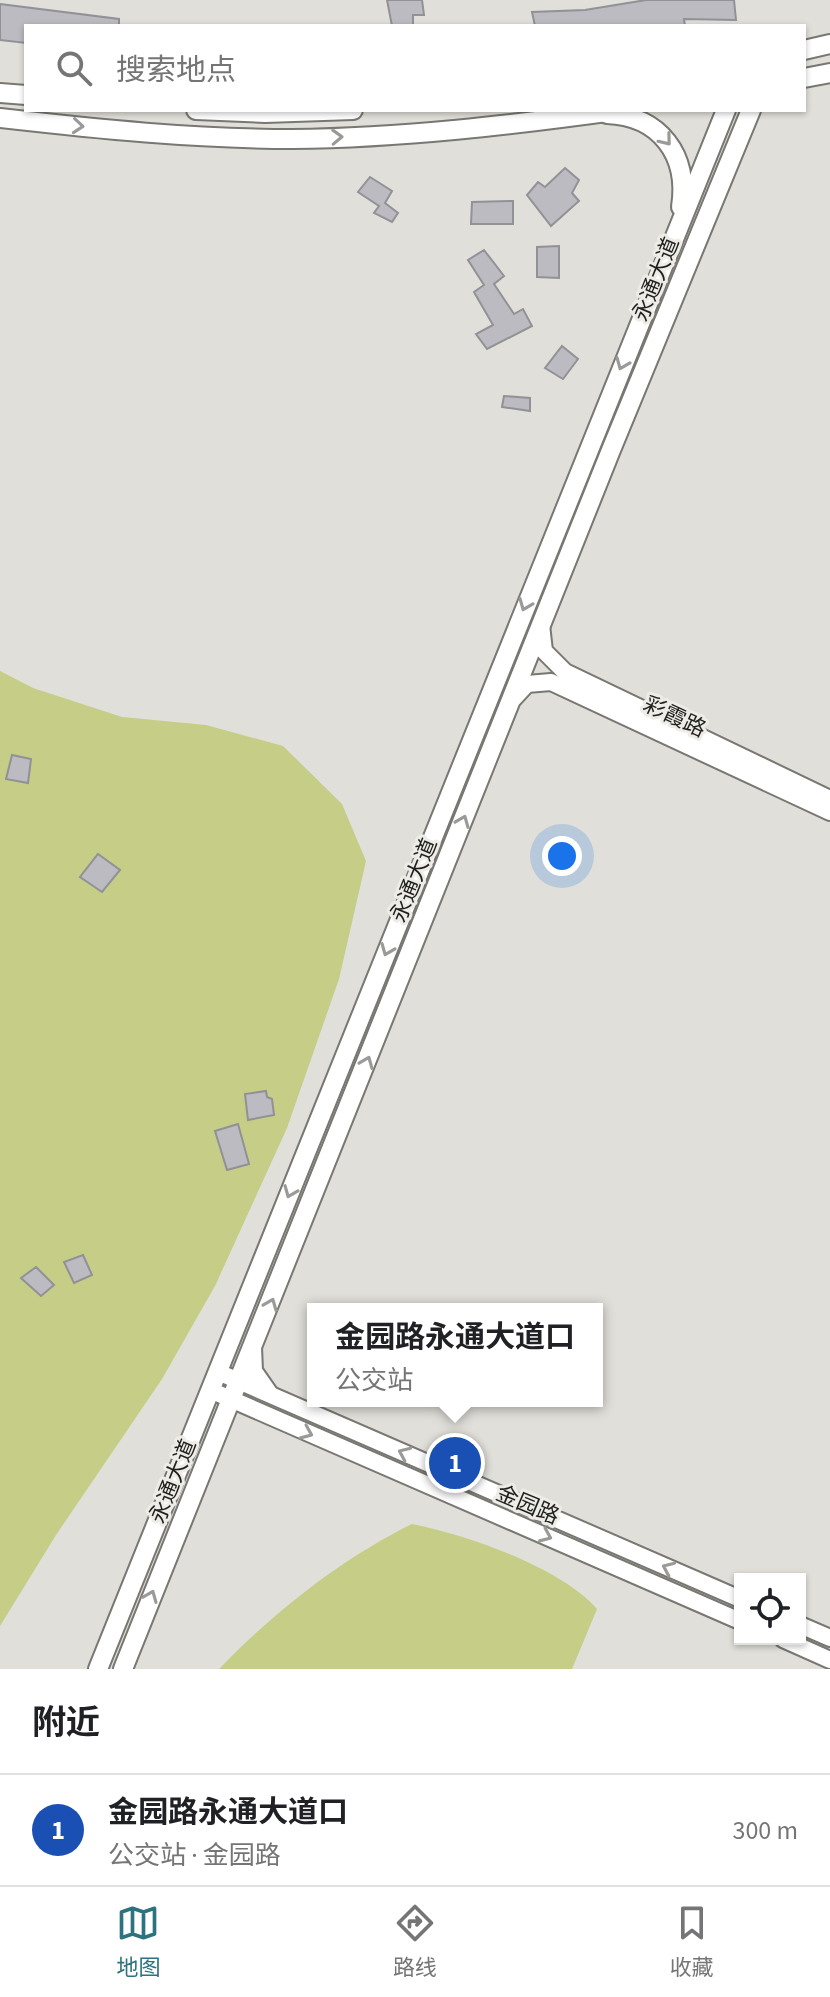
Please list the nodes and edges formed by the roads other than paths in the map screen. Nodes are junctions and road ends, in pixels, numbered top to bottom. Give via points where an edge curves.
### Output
1 (830, 44) edge
2 (806, 50) edge
3 (830, 73) edge
4 (806, 78) edge
5 (0, 93) edge
6 (24, 95) edge
7 (242, 112) edge
8 (294, 112) edge
9 (604, 112) edge
10 (725, 112) edge
11 (596, 113) junction
12 (750, 115) edge
13 (0, 118) edge
14 (677, 229) junction
15 (541, 625) junction
16 (508, 706) junction
17 (830, 799) edge
18 (830, 812) edge
19 (253, 1347) junction
20 (218, 1372) junction
21 (239, 1381) junction
22 (210, 1390) junction
23 (271, 1395) junction
24 (232, 1400) junction
25 (265, 1414) junction
26 (216, 1439) junction
27 (734, 1596) edge
28 (734, 1618) edge
29 (806, 1628) edge
30 (830, 1638) edge
31 (796, 1645) edge
32 (830, 1660) edge
33 (98, 1669) edge
34 (123, 1669) edge

1 - 2 main road
3 - 4 main road
5 - 6 main road
7 - 8 main road
9 - 11 main road
10 - 14 main road, 永通大道
13 -> 11 main road via 294,139
11 -> 14 main road via 638,119 671,144 683,174
12 - 15 main road, 永通大道
14 -> 20 main road, 永通大道
15 - 16 main road, 永通大道
15 - 17 main road, 彩霞路 via 544,651 565,672
16 - 18 main road, 彩霞路 via 527,684 551,682
19 -> 16 main road, 永通大道
19 - 21 main road, 永通大道
19 - 23 main road via 254,1371
20 - 21 main road, 金园路
20 - 22 main road, 永通大道
21 - 23 main road, 金园路
21 - 24 main road, 永通大道
22 - 24 main road, 金园路
22 - 33 main road, 永通大道
27 -> 23 main road, 金园路
24 - 25 main road, 金园路
24 - 26 main road, 永通大道
25 - 26 main road via 229,1421
25 -> 28 main road, 金园路
34 -> 26 main road, 永通大道
29 - 30 main road
31 - 32 main road

